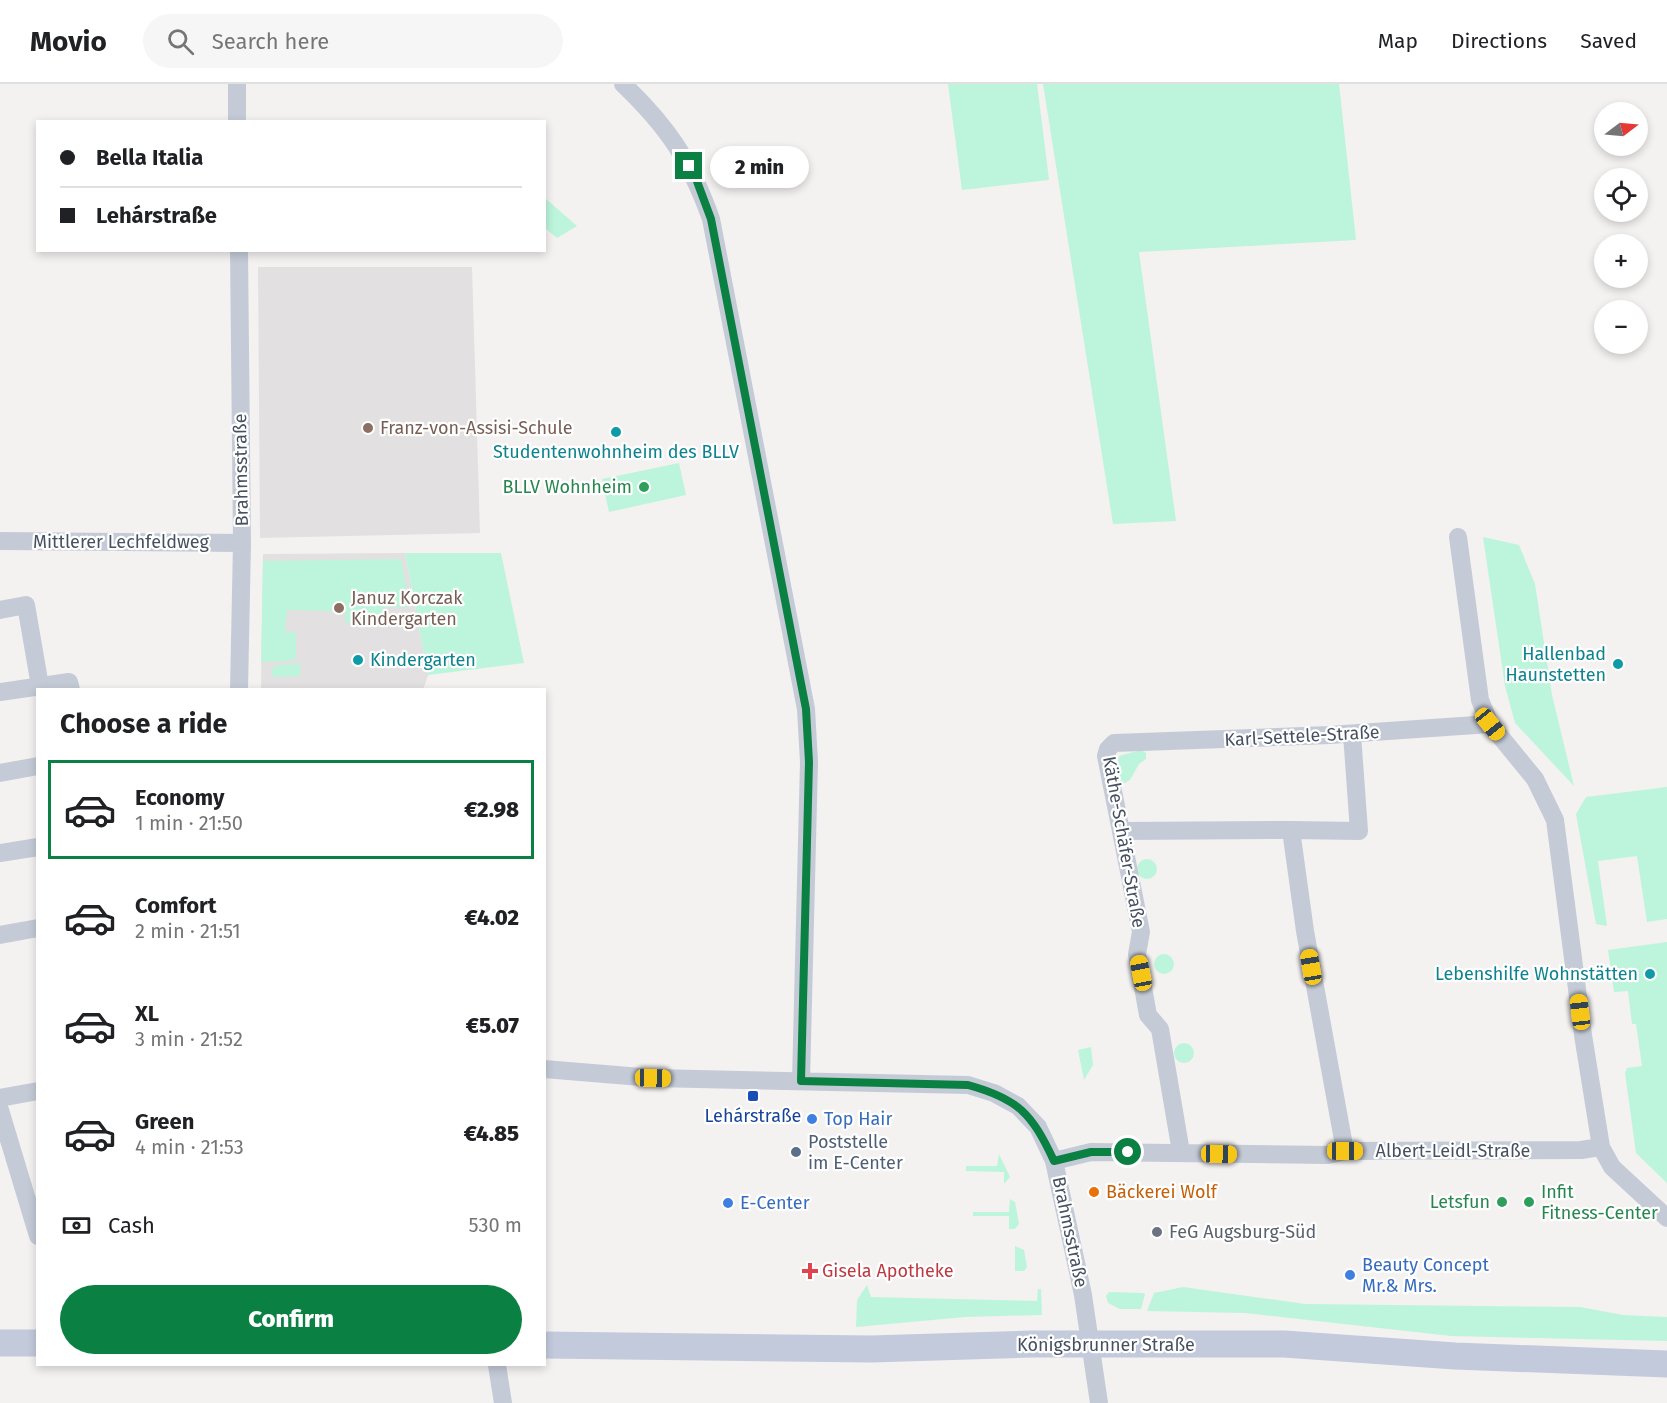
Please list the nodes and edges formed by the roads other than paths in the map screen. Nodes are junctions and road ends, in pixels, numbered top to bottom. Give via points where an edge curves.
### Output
1 (237, 84) edge
2 (622, 84) edge
3 (237, 120) edge
4 (239, 252) edge
5 (1458, 537) dead end
6 (0, 541) edge
7 (242, 543) junction
8 (0, 610) edge
9 (40, 686) junction
10 (70, 688) edge
11 (239, 688) edge
12 (0, 692) edge
13 (1490, 724) junction
14 (1352, 734) junction
15 (1114, 743) joint
16 (36, 766) edge
17 (0, 773) edge
18 (1291, 830) junction
19 (1121, 831) junction
20 (36, 847) edge
21 (0, 853) edge
22 (36, 928) edge
23 (0, 935) edge
24 (546, 1069) edge
25 (801, 1081) junction
26 (36, 1091) edge
27 (0, 1098) edge
28 (0, 1110) edge
29 (1601, 1147) junction
30 (1345, 1151) junction
31 (1181, 1152) junction
32 (1054, 1161) junction
33 (1667, 1218) edge
34 (36, 1229) edge
35 (36, 1342) edge
36 (0, 1343) edge
37 (546, 1345) edge
38 (1090, 1345) junction
39 (1667, 1364) edge
40 (497, 1366) edge
41 (503, 1403) edge
42 (1099, 1403) edge

1 - 3 street
2 - 25 street via 669,133 695,176 711,219 806,709 809,762
4 - 7 street, Brahmsstraße
5 - 13 street via 1475,675
6 - 7 street, Mittlerer Lechfeldweg
7 - 11 street, Brahmsstraße
8 - 9 street via 26,605
9 - 10 street via 69,682
9 - 12 street
13 - 14 street, Karl-Settele-Straße
13 - 29 street via 1535,779 1555,820
14 - 15 street, Karl-Settele-Straße
14 - 18 street via 1359,831
15 - 19 street, Käthe-Schäfer-Straße via 1106,756
16 - 17 street
18 - 19 street
18 - 30 street
19 - 31 street, Käthe-Schäfer-Straße via 1141,932 1137,954 1148,1015 1160,1029
20 - 21 street
22 - 23 street
24 - 25 street, Brahmsstraße via 653,1078
25 - 32 street, Brahmsstraße via 968,1085 994,1093 1018,1106 1038,1127
26 - 27 street
28 - 34 street
29 - 30 street, Albert-Leidl-Straße
29 - 33 street via 1612,1167
30 - 31 street, Albert-Leidl-Straße via 1328,1155
31 - 32 street, Albert-Leidl-Straße via 1091,1152
32 - 38 street, Brahmsstraße via 1082,1286
35 - 36 main road
37 - 38 main road, Königsbrunner Straße via 871,1349
38 - 39 main road, Königsbrunner Straße via 1284,1344 1455,1356
38 - 42 street, Brahmsstraße
40 - 41 street

